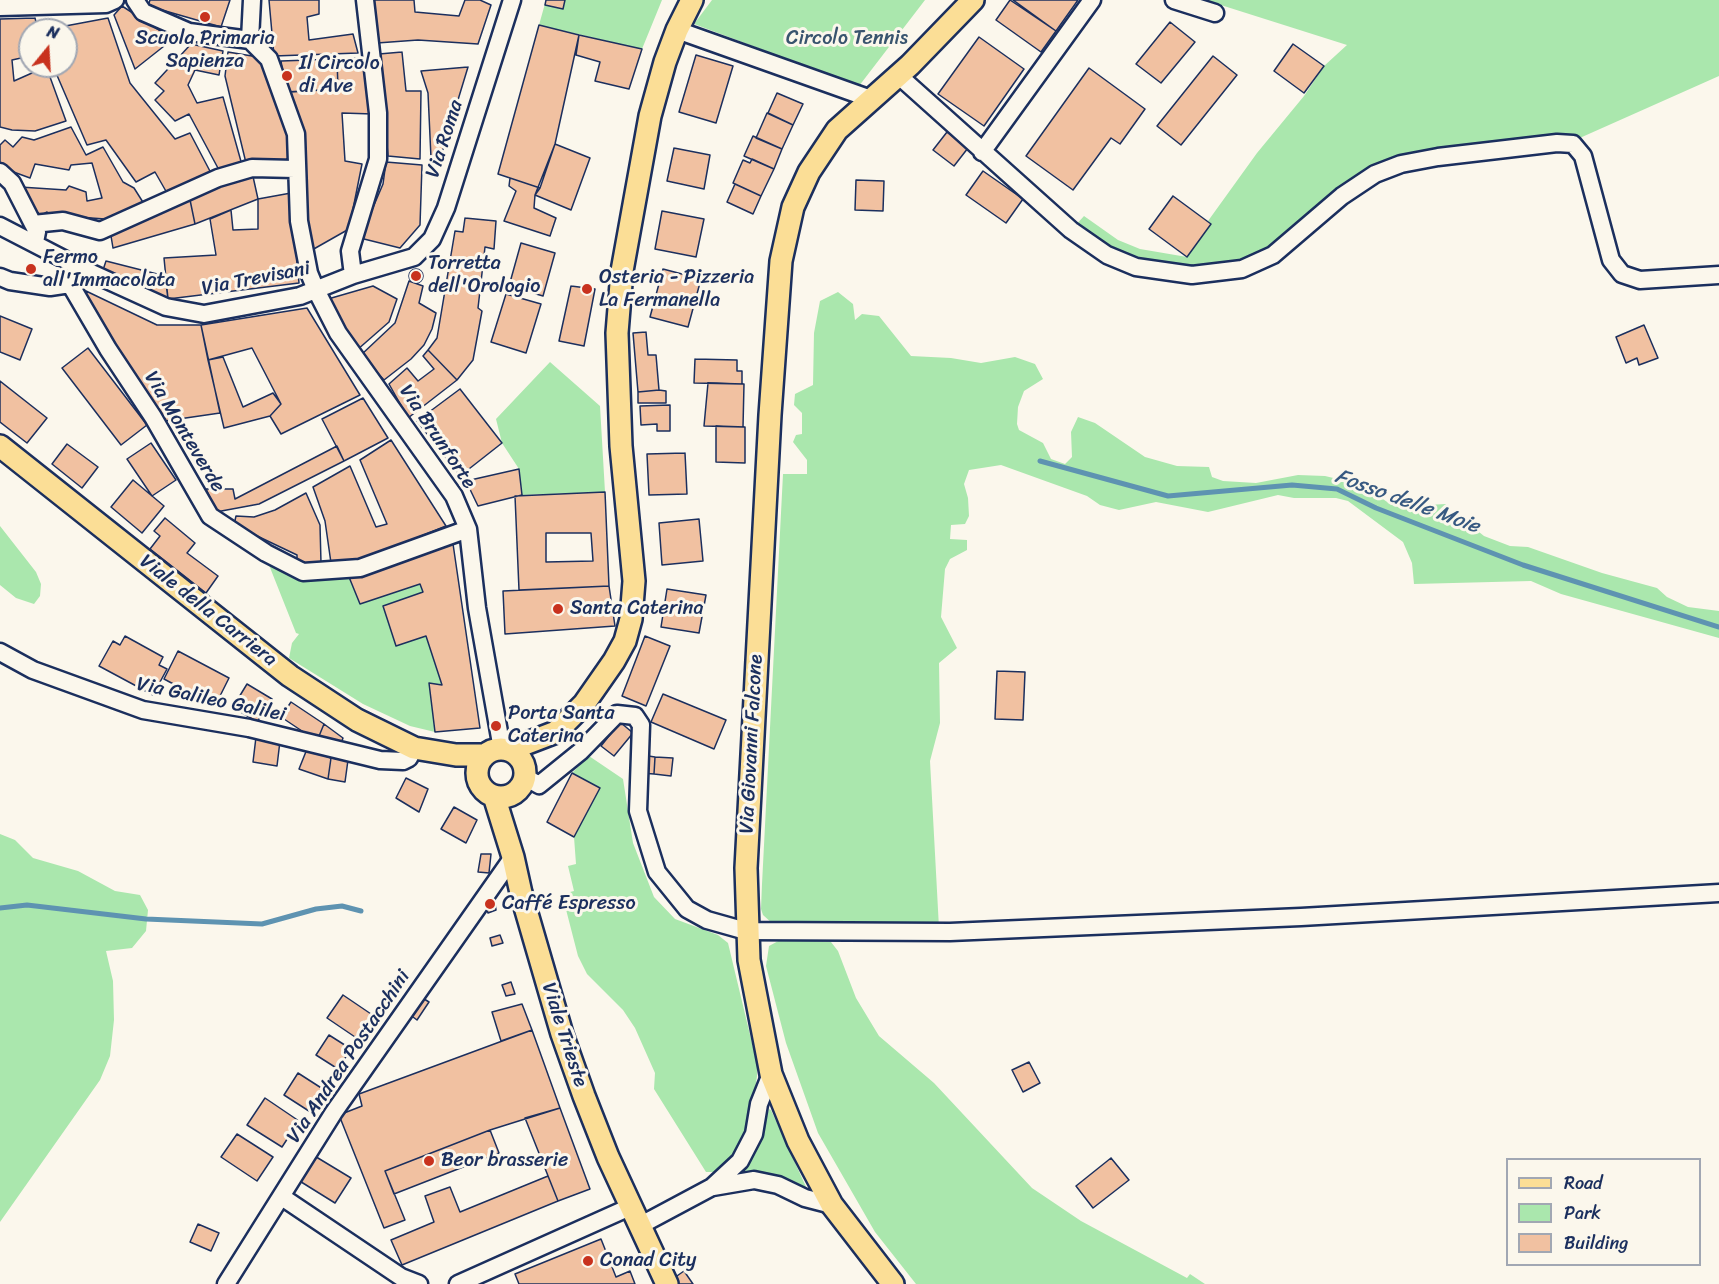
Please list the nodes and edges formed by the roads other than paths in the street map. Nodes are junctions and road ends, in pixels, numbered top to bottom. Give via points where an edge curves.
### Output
1 (115, 0) edge
2 (135, 0) edge
3 (252, 0) edge
4 (365, 0) edge
5 (512, 0) edge
6 (692, 0) edge
7 (973, 0) edge
8 (1092, 0) edge
9 (1174, 0) edge
10 (0, 8) edge
11 (1215, 13) dead end
12 (677, 30) junction
13 (250, 40) junction
14 (898, 75) junction
15 (871, 99) junction
16 (982, 152) junction
17 (295, 169) junction
18 (0, 172) edge
19 (33, 224) junction
20 (0, 226) edge
21 (35, 242) junction
22 (87, 271) junction
23 (352, 275) junction
24 (1719, 275) edge
25 (0, 277) edge
26 (70, 284) junction
27 (317, 293) junction
28 (0, 446) edge
29 (468, 529) junction
30 (0, 652) edge
31 (556, 732) junction
32 (422, 750) junction
33 (499, 751) junction
34 (477, 779) junction
35 (527, 780) junction
36 (494, 796) junction
37 (513, 857) junction
38 (1719, 893) edge
39 (746, 931) junction
40 (771, 1074) junction
41 (712, 1187) junction
42 (282, 1197) junction
43 (832, 1206) junction
44 (635, 1217) junction
45 (486, 1278) edge
46 (226, 1284) edge
47 (419, 1284) edge
48 (458, 1284) edge
49 (667, 1284) edge
50 (893, 1284) edge

1 - 10 street via 106,4
2 - 13 street via 143,12 189,33
3 - 13 street
4 - 23 street via 378,113 378,159 350,251
5 - 23 street, Via Roma via 446,208 432,239 414,257
6 - 12 main road
7 - 14 main road, Via Giovanni Falcone
8 - 16 street
9 - 11 street
12 - 15 street
12 - 31 main road via 650,116 622,271 618,323 621,446 634,581 631,620 625,641 600,684
13 - 17 street, Via Brunforte via 269,59 296,134
14 - 15 main road, Via Giovanni Falcone
14 - 16 street
15 - 39 main road, Via Giovanni Falcone via 837,130 809,172 793,207 781,261 753,709
16 - 24 street via 1071,230 1107,255 1136,267 1192,275 1242,269 1273,255 1342,196 1375,174 1401,164 1573,144 1583,156 1611,260 1622,274 1640,280
17 - 19 street via 252,168 218,178 100,231 63,221
17 - 27 street, Via Brunforte via 299,221
18 - 19 street via 17,190
19 - 21 street via 37,232
20 - 21 street, Via Trevisani
21 - 22 street, Via Trevisani
22 - 26 street
22 - 27 street, Via Trevisani via 166,306 204,314
23 - 27 street, Via Trevisani
25 - 26 street via 50,287
26 - 29 street, Via Monteverde via 210,516 266,553 303,572 360,568
27 - 29 street, Via Brunforte via 338,333 454,496
28 - 32 main road, Viale della Carriera via 290,676 357,720
29 - 33 street, Via Brunforte
30 - 32 street, Via Galileo Galilei via 33,670 143,710 249,728 380,760 403,761
31 - 33 main road
31 - 35 main road
32 - 33 main road, Viale della Carriera
32 - 34 main road, Viale della Carriera
33 - 34 main road via 478,766
33 - 35 main road via 520,758
34 - 36 main road via 486,793
35 - 36 main road via 507,797
35 - 37 main road, Viale Trieste
35 - 39 street via 581,751 617,714 635,716 641,725 638,811 657,872 687,909 707,920
36 - 37 main road, Viale Trieste
37 - 42 street, Via Andrea Postacchini via 334,1112
37 - 44 main road, Viale Trieste via 562,1034
38 - 39 street via 997,930
39 - 40 main road, Via Giovanni Falcone
40 - 41 street via 759,1104 754,1134 740,1161
40 - 43 main road, Via Giovanni Falcone via 798,1141
41 - 43 street via 754,1180
41 - 44 street
42 - 46 street, Via Andrea Postacchini
42 - 47 street via 401,1277
43 - 50 main road, Via Giovanni Falcone
44 - 45 street
44 - 49 main road, Viale Trieste
45 - 48 street

